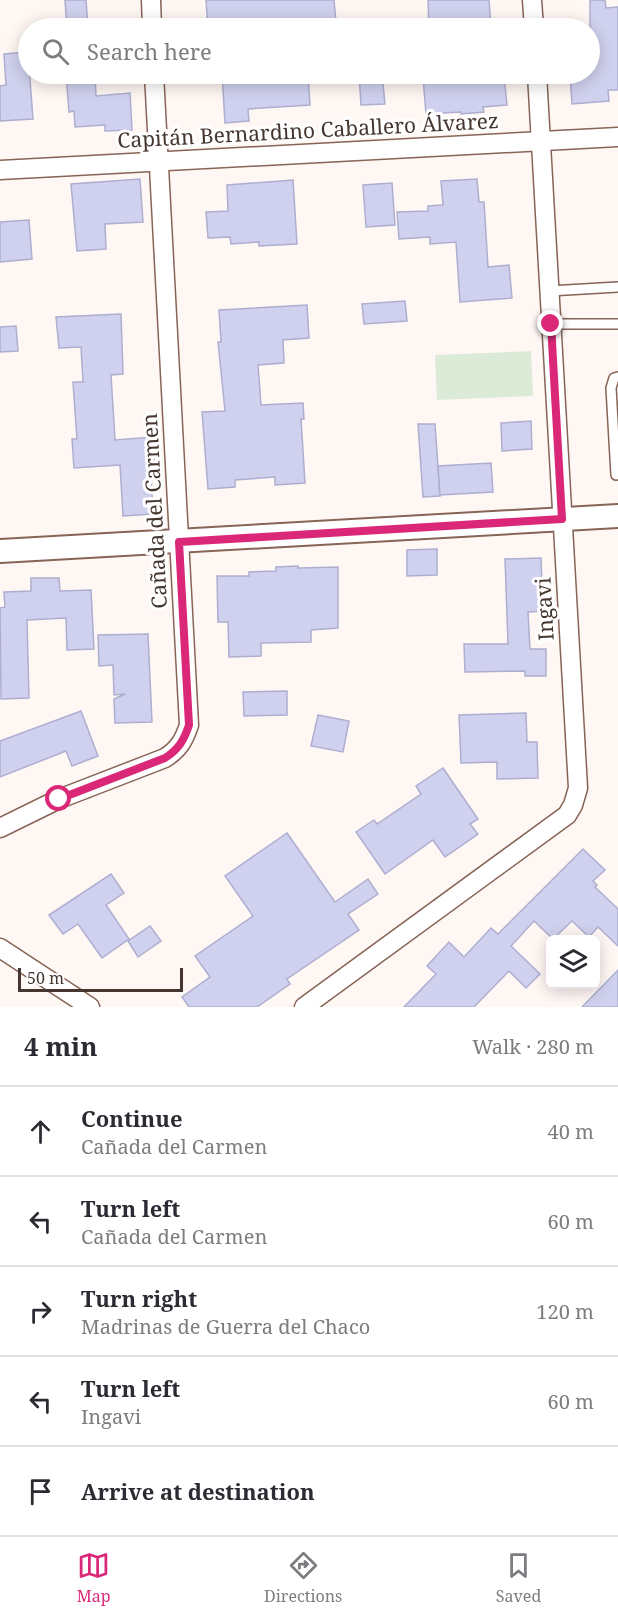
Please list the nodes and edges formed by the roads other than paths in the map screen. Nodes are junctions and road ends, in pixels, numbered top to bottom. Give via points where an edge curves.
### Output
1 (150, 0) edge
2 (532, 0) edge
3 (151, 18) edge
4 (533, 18) edge
5 (155, 84) edge
6 (537, 84) edge
7 (618, 137) edge
8 (540, 141) junction
9 (159, 162) junction
10 (0, 170) edge
11 (618, 286) edge
12 (549, 291) junction
13 (551, 324) junction
14 (618, 324) edge
15 (618, 376) edge
16 (616, 475) dead end
17 (618, 516) edge
18 (562, 519) junction
19 (179, 542) junction
20 (0, 551) edge
21 (0, 828) edge
22 (0, 948) edge
23 (90, 1007) edge
24 (304, 1007) edge

1 - 3 street
2 - 4 street
5 - 9 street, Cañada del Carmen
6 - 8 street, Ingavi
7 - 8 street, Capitán Bernardino Caballero Álvarez
8 - 9 street, Capitán Bernardino Caballero Álvarez
8 - 12 street, Ingavi
9 - 10 street, Capitán Bernardino Caballero Álvarez
9 - 19 street, Cañada del Carmen
11 - 12 lane
12 - 13 street, Ingavi
13 - 14 lane
13 - 18 street, Ingavi
15 - 16 lane via 611,388
17 - 18 street
18 - 19 street
18 - 24 street, Ingavi via 578,788 573,805 567,815
19 - 20 street
19 - 21 street, Cañada del Carmen via 189,725 177,750
22 - 23 street

